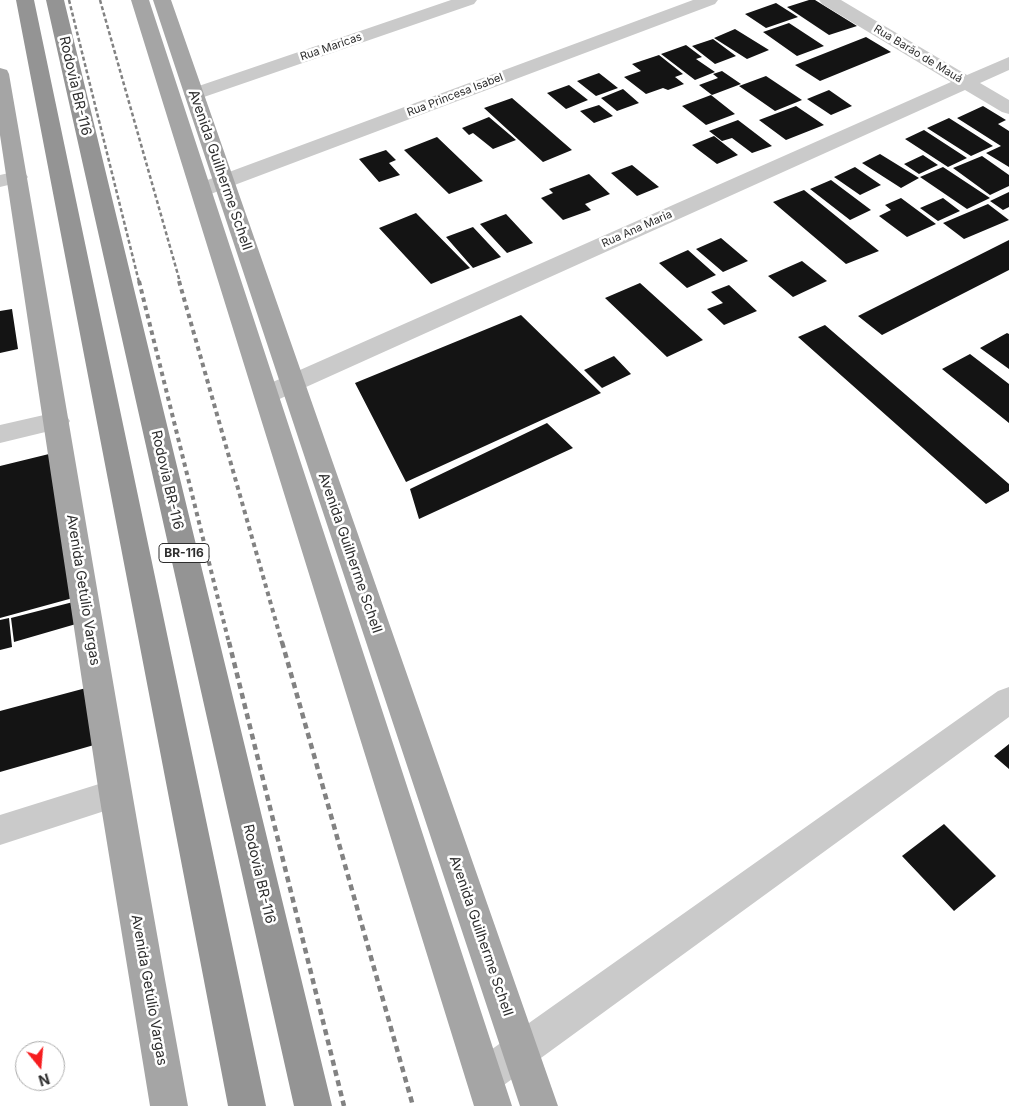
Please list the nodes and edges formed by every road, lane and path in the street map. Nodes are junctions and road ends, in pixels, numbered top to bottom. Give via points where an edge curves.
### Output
1 (25, 0) edge
2 (55, 0) edge
3 (140, 0) edge
4 (162, 0) edge
5 (468, 0) edge
6 (709, 0) edge
7 (828, 0) edge
8 (1009, 63) edge
9 (0, 74) edge
10 (965, 82) junction
11 (194, 94) junction
12 (1009, 108) edge
13 (9, 179) edge
14 (224, 182) junction
15 (200, 190) junction
16 (279, 389) junction
17 (57, 421) junction
18 (0, 434) edge
19 (1009, 700) edge
20 (115, 794) junction
21 (0, 830) edge
22 (520, 1051) junction
23 (488, 1091) edge
24 (169, 1106) edge
25 (246, 1106) edge
26 (313, 1106) edge
27 (539, 1106) edge

1 - 25 highway
2 - 26 highway, Rodovia BR-116 / BR-116
3 - 15 main road, Avenida Guilherme Schell
4 - 11 main road, Avenida Guilherme Schell
5 - 11 street, Rua Maricas
6 - 14 street, Rua Princesa Isabel
7 - 10 street, Rua Barão de Mauá
8 - 10 street, Rua Ana Maria
9 - 13 main road, Avenida Getúlio Vargas
10 - 12 street, Rua Barão de Mauá
10 - 16 street, Rua Ana Maria
11 - 14 main road, Avenida Guilherme Schell
13 - 17 main road, Avenida Getúlio Vargas
14 - 15 street, Rua Princesa Isabel
14 - 16 main road, Avenida Guilherme Schell
15 - 16 main road, Avenida Guilherme Schell
16 - 22 main road, Avenida Guilherme Schell
16 - 23 main road, Avenida Guilherme Schell
17 - 18 street
17 - 20 main road, Avenida Getúlio Vargas
19 - 22 street
20 - 21 street
20 - 24 main road, Avenida Getúlio Vargas
22 - 23 street
22 - 27 main road, Avenida Guilherme Schell

